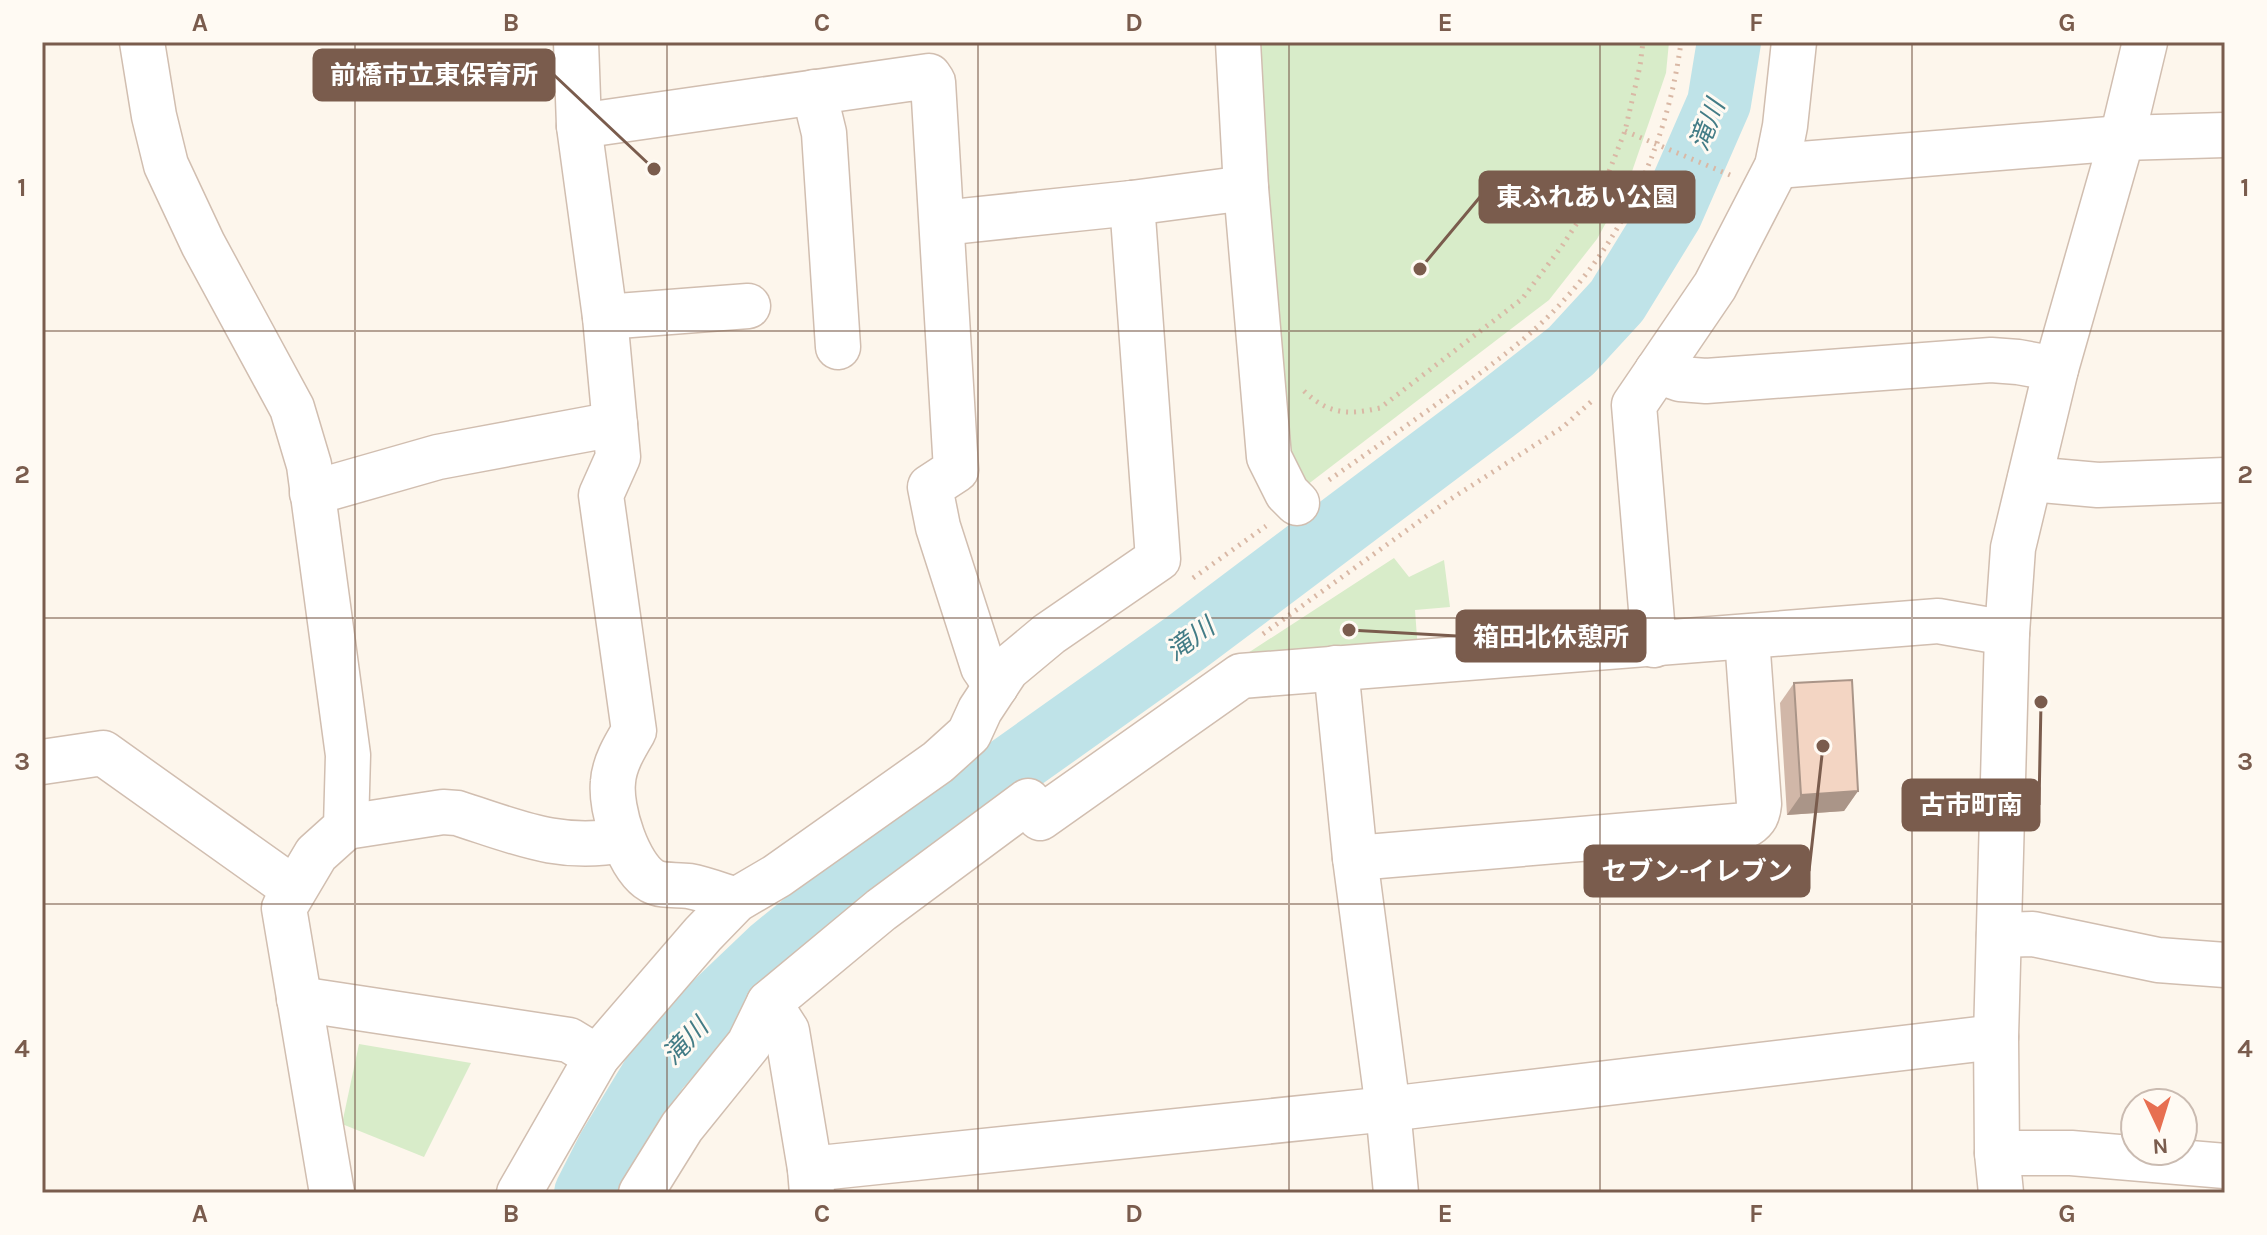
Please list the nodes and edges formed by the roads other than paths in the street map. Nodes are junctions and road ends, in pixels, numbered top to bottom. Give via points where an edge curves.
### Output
1 (142, 42) edge
2 (576, 42) edge
3 (1238, 42) edge
4 (1794, 42) edge
5 (2145, 42) edge
6 (814, 92) junction
7 (579, 126) junction
8 (2225, 135) edge
9 (2122, 138) junction
10 (1758, 172) junction
11 (1246, 188) junction
12 (1132, 203) junction
13 (942, 223) junction
14 (748, 306) dead end
15 (605, 317) junction
16 (838, 347) dead end
17 (2056, 369) junction
18 (1657, 371) junction
19 (615, 424) junction
20 (2030, 479) junction
21 (2225, 480) edge
22 (312, 493) junction
23 (1297, 503) road end
24 (2007, 633) junction
25 (1747, 638) junction
26 (1654, 645) junction
27 (1336, 668) junction
28 (996, 686) junction
29 (42, 762) edge
30 (346, 827) junction
31 (623, 840) junction
32 (1355, 858) junction
33 (294, 889) junction
34 (736, 900) junction
35 (1999, 935) junction
36 (2225, 965) edge
37 (299, 999) junction
38 (769, 1003) junction
39 (1996, 1037) junction
40 (597, 1057) junction
41 (1388, 1109) junction
42 (2225, 1166) edge
43 (1999, 1173) edge
44 (811, 1181) edge
45 (332, 1193) edge
46 (519, 1193) edge
47 (641, 1193) edge
48 (1396, 1193) edge

1 - 22 street via 166,165 292,408
2 - 7 street
3 - 11 street
4 - 10 street via 1785,126
5 - 9 street
6 - 7 street
6 - 13 street via 929,76
6 - 16 street via 824,133
7 - 15 street
8 - 9 street
9 - 10 street
9 - 17 street
10 - 18 street via 1715,286
11 - 12 street
11 - 23 street via 1269,457
12 - 13 street
12 - 28 street via 1158,559 1049,634 1007,669
13 - 28 street via 956,470 930,487 983,667
14 - 15 street
15 - 19 street
17 - 18 street via 1991,360 1706,381
17 - 20 street
18 - 26 street via 1634,405
19 - 22 street via 438,457
19 - 31 street via 618,457 601,495 634,731 612,780
20 - 21 street via 2098,485
20 - 24 street via 2013,548
22 - 30 street via 348,755
24 - 25 street via 1938,621
24 - 35 street
25 - 26 street
25 - 32 street via 1759,804 1754,821 1747,825
26 - 27 street
27 - 32 street
27 - 38 street via 1241,676 1040,818 1028,801 881,910
28 - 34 street via 969,734 938,762
29 - 33 street via 103,753
30 - 31 street via 443,812 551,843
30 - 33 street via 316,854
31 - 34 street via 640,873 656,884 685,885
32 - 41 street
33 - 37 street via 284,908
34 - 40 street
35 - 36 street via 2033,934 2158,960
35 - 39 street
37 - 40 street via 569,1040
37 - 45 street
38 - 44 street via 787,1031
38 - 47 street via 749,1044 682,1127
39 - 41 street
39 - 43 street
40 - 46 street
41 - 44 street
41 - 48 street
42 - 43 street via 2071,1153

